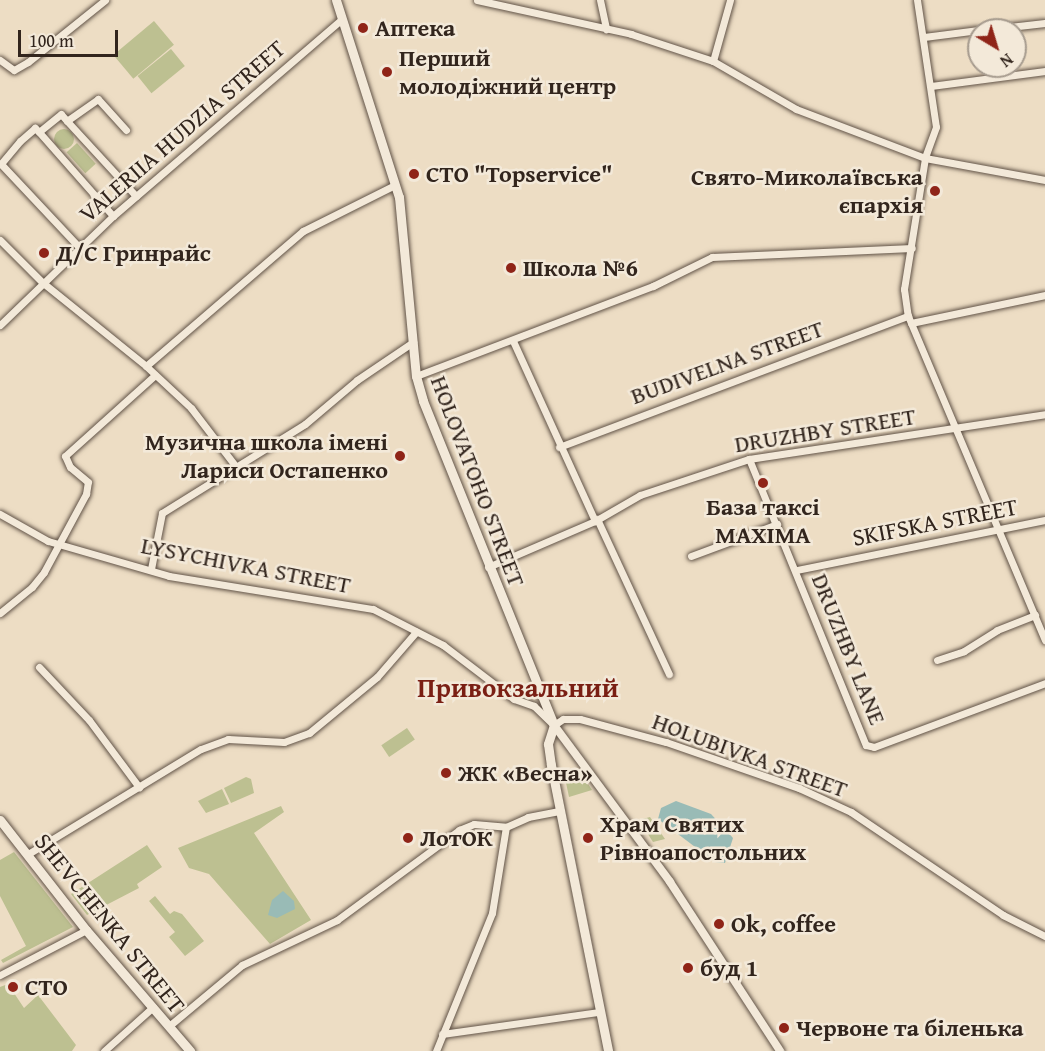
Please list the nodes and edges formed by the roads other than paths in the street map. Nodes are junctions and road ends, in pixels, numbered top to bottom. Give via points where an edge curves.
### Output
1 (105, 0) edge
2 (336, 0) edge
3 (477, 0) edge
4 (600, 0) edge
5 (730, 0) edge
6 (917, 0) edge
7 (341, 20) junction
8 (1045, 23) edge
9 (1027, 25) edge
10 (606, 29) junction
11 (967, 32) edge
12 (924, 37) junction
13 (0, 60) edge
14 (713, 61) junction
15 (1045, 71) edge
16 (931, 86) junction
17 (67, 121) junction
18 (126, 130) dead end
19 (39, 132) junction
20 (925, 158) junction
21 (1045, 180) edge
22 (395, 185) junction
23 (136, 196) junction
24 (113, 216) junction
25 (0, 240) edge
26 (80, 247) junction
27 (912, 248) junction
28 (42, 282) junction
29 (1045, 295) edge
30 (908, 315) junction
31 (911, 323) junction
32 (0, 325) edge
33 (513, 341) junction
34 (413, 342) junction
35 (146, 366) junction
36 (155, 375) junction
37 (416, 376) junction
38 (1045, 414) edge
39 (954, 429) junction
40 (559, 447) junction
41 (749, 459) junction
42 (237, 468) junction
43 (0, 514) edge
44 (596, 520) junction
45 (1045, 520) edge
46 (777, 524) junction
47 (999, 529) junction
48 (56, 543) junction
49 (691, 556) dead end
50 (488, 567) junction
51 (151, 569) junction
52 (797, 570) junction
53 (0, 613) edge
54 (1035, 615) junction
55 (416, 632) junction
56 (1045, 640) edge
57 (937, 660) dead end
58 (39, 668) dead end
59 (669, 674) dead end
60 (1045, 682) edge
61 (554, 725) junction
62 (139, 787) junction
63 (560, 812) junction
64 (0, 819) edge
65 (506, 827) junction
66 (28, 854) junction
67 (86, 930) junction
68 (1045, 936) edge
69 (0, 975) edge
70 (153, 1007) junction
71 (599, 1012) junction
72 (169, 1026) junction
73 (442, 1034) junction
74 (104, 1051) edge
75 (190, 1051) edge
76 (436, 1051) edge
77 (608, 1051) edge
78 (780, 1051) edge

1 - 13 street via 28,62 14,70
2 - 7 main road, HOLOVATOHO STREET
3 - 10 street
4 - 10 street
5 - 14 street
6 - 12 street
7 - 22 main road, HOLOVATOHO STREET
7 - 23 street, VALERIIA HUDZIA STREET
8 - 9 street
10 - 14 street
11 - 12 street
12 - 16 street
14 - 20 street via 796,108
15 - 16 street
16 - 20 street via 936,127
17 - 18 street via 98,99
17 - 19 street via 61,114
17 - 23 street
19 - 24 street
19 - 26 street via 35,128 1,164
20 - 21 street
20 - 27 street
22 - 34 main road, HOLOVATOHO STREET via 402,214
22 - 35 street via 303,231
23 - 24 street, VALERIIA HUDZIA STREET
24 - 26 street, VALERIIA HUDZIA STREET
25 - 28 street
26 - 28 street, VALERIIA HUDZIA STREET
27 - 30 street via 904,289
27 - 33 street via 712,257 653,286
28 - 32 street, VALERIIA HUDZIA STREET
28 - 35 street
29 - 31 street
30 - 31 street
30 - 40 street, BUDIVELNA STREET
31 - 39 street
33 - 37 street
33 - 40 street
34 - 37 main road, HOLOVATOHO STREET
34 - 42 street via 357,380 305,424
35 - 36 street
36 - 42 street via 191,408
36 - 48 street via 65,456 70,467 88,482 86,494
37 - 50 main road, HOLOVATOHO STREET
38 - 39 street, DRUZHBY STREET
39 - 41 street, DRUZHBY STREET
39 - 47 street
40 - 44 street
41 - 44 street, DRUZHBY STREET via 640,495
41 - 46 street, DRUZHBY LANE
42 - 51 street via 162,513
43 - 48 street, LYSYCHIVKA STREET
44 - 50 street, DRUZHBY STREET
44 - 59 street
45 - 47 street, SKIFSKA STREET
46 - 49 street
46 - 52 street, DRUZHBY LANE
47 - 52 street, SKIFSKA STREET
47 - 54 street
48 - 51 street, LYSYCHIVKA STREET
48 - 53 street via 57,552 32,587
50 - 61 main road, HOLOVATOHO STREET
51 - 55 street, LYSYCHIVKA STREET via 169,576 373,609
52 - 60 street, DRUZHBY LANE via 866,744 874,747
54 - 56 street
54 - 57 street via 997,630 964,651
55 - 61 street, LYSYCHIVKA STREET via 443,645 514,699 534,706
55 - 62 street via 377,677 309,733 284,742 228,739 201,749
58 - 62 street via 89,720
61 - 63 main road via 548,744
61 - 68 street, HOLUBIVKA STREET via 563,719 580,719 622,729 799,788 850,812 1003,915
61 - 78 street, HOLOVATOHO STREET via 670,882
62 - 66 street
63 - 65 street via 528,817
63 - 71 main road
64 - 66 main road, SHEVCHENKA STREET
65 - 72 street via 474,824 459,830 337,920 242,965
65 - 73 street via 492,913
66 - 67 main road, SHEVCHENKA STREET
67 - 69 street
67 - 70 main road, SHEVCHENKA STREET
70 - 72 main road, SHEVCHENKA STREET
70 - 74 street
71 - 73 street
71 - 77 main road
72 - 75 main road, SHEVCHENKA STREET
73 - 76 street

